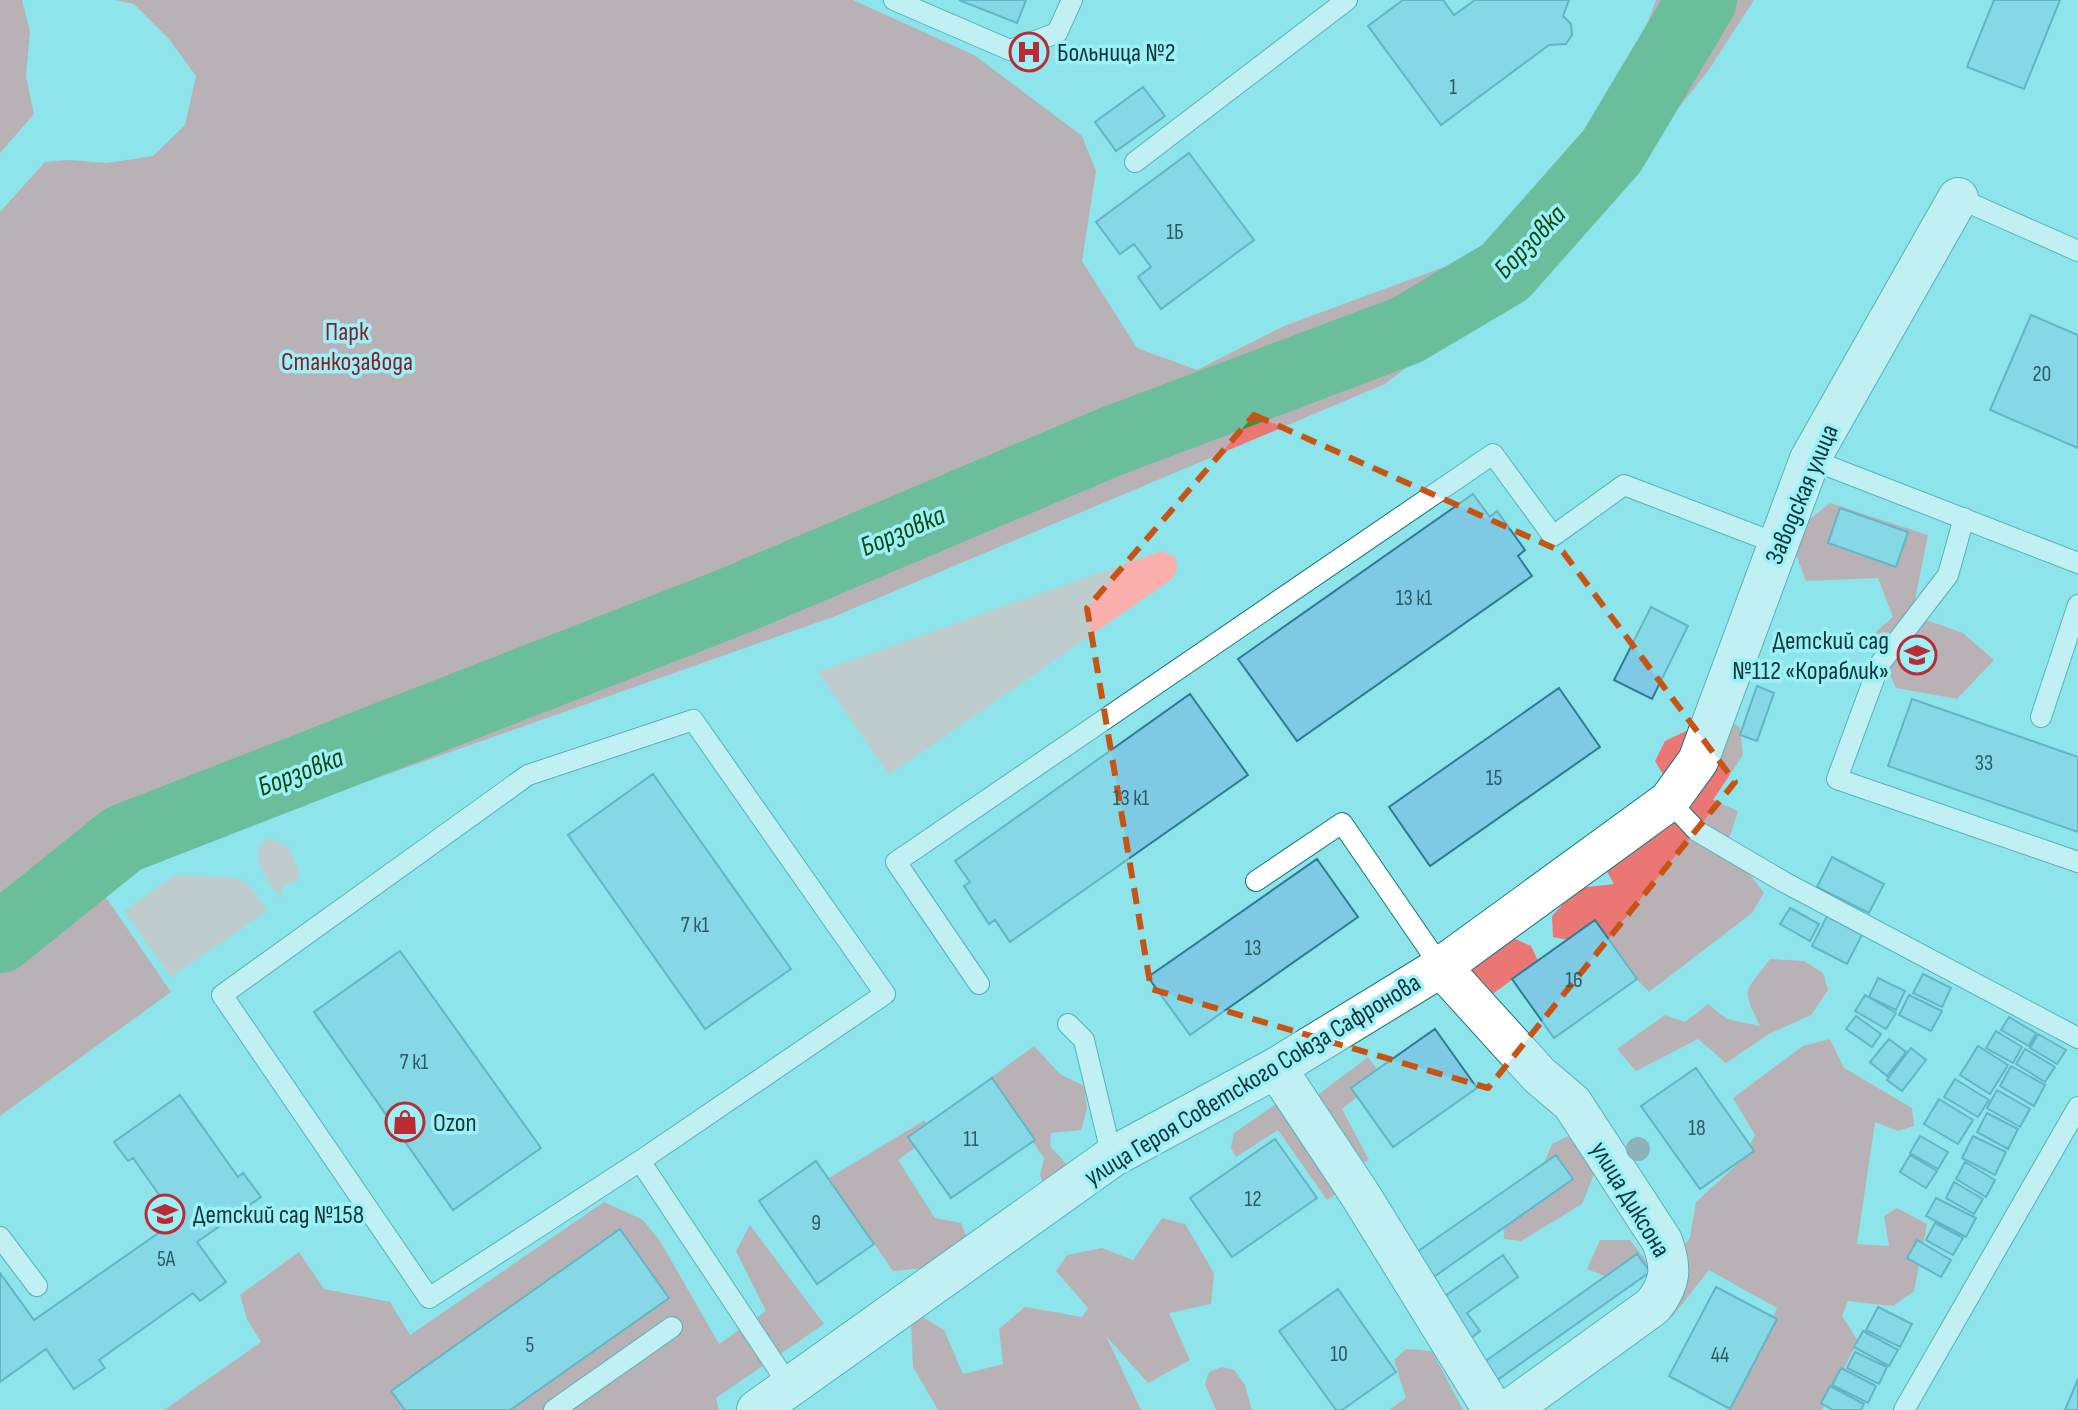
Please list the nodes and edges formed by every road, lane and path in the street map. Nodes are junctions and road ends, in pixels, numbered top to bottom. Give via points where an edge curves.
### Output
1 (894, 0) edge
2 (1072, 0) edge
3 (1347, 0) edge
4 (1135, 162) dead end
5 (1958, 198) joint
6 (2078, 251) edge
7 (1810, 459) junction
8 (1964, 518) junction
9 (1778, 544) junction
10 (2078, 563) edge
11 (2078, 605) edge
12 (2041, 717) dead end
13 (1669, 801) junction
14 (2078, 862) edge
15 (1256, 881) dead end
16 (1441, 967) junction
17 (979, 984) dead end
18 (1068, 1024) dead end
19 (2078, 1038) edge
20 (1276, 1068) junction
21 (2078, 1107) edge
22 (1112, 1157) junction
23 (640, 1161) junction
24 (0, 1237) edge
25 (37, 1286) dead end
26 (672, 1327) dead end
27 (798, 1398) edge
28 (554, 1410) edge
29 (757, 1410) edge
30 (1493, 1410) edge
31 (1509, 1410) edge
32 (1904, 1410) edge

1 - 2 lane via 1010,50 1057,33
3 - 4 lane
5 - 6 lane
5 - 7 street, Заводская улица
7 - 8 lane
7 - 9 street, Заводская улица
8 - 10 lane
8 - 14 lane via 1948,575 1879,665 1837,779
9 - 13 street, Заводская улица via 1698,761
9 - 17 lane via 1624,485 1553,536 1493,454 896,862
11 - 12 lane
13 - 16 street, улица Героя Советского Союза Сафронова
13 - 19 lane via 1697,831 1784,882
15 - 16 lane via 1342,823
16 - 20 street, улица Героя Советского Союза Сафронова
16 - 31 street, улица Диксона via 1539,1075 1572,1103 1662,1241 1670,1262 1668,1287 1653,1306
18 - 22 lane via 1084,1040
20 - 22 street, улица Героя Советского Союза Сафронова
20 - 30 street
21 - 32 lane
22 - 27 street, улица Героя Советского Союза Сафронова
23 - 23 lane via 885,994 693,720 528,775 222,995 429,1298
23 - 27 lane
24 - 25 lane
26 - 28 lane
27 - 29 street, улица Героя Советского Союза Сафронова

